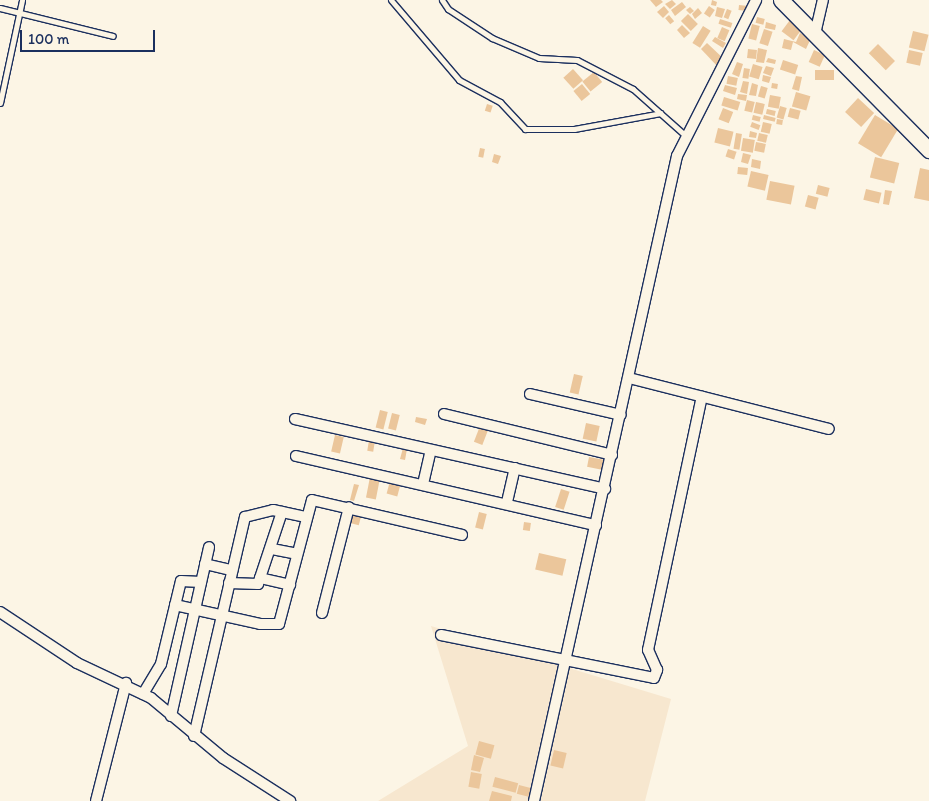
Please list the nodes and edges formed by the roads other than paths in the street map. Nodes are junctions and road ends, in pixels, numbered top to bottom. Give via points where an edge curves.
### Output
1 (22, 0) edge
2 (390, 0) edge
3 (442, 0) edge
4 (756, 0) edge
5 (781, 0) edge
6 (823, 0) edge
7 (0, 8) edge
8 (18, 13) junction
9 (815, 34) junction
10 (113, 36) dead end
11 (1, 92) edge
12 (0, 103) edge
13 (660, 113) junction
14 (686, 136) junction
15 (929, 150) edge
16 (629, 378) junction
17 (530, 394) dead end
18 (702, 397) junction
19 (444, 414) dead end
20 (621, 415) junction
21 (295, 419) dead end
22 (829, 429) dead end
23 (431, 450) junction
24 (612, 455) junction
25 (296, 456) dead end
26 (514, 468) junction
27 (423, 484) junction
28 (605, 489) junction
29 (507, 502) junction
30 (349, 507) junction
31 (282, 512) junction
32 (306, 517) junction
33 (596, 525) junction
34 (462, 535) dead end
35 (209, 547) dead end
36 (272, 549) junction
37 (297, 554) junction
38 (205, 564) junction
39 (232, 570) junction
40 (260, 578) junction
41 (201, 582) junction
42 (229, 584) junction
43 (290, 585) junction
44 (174, 605) junction
45 (195, 610) junction
46 (0, 612) edge
47 (322, 613) dead end
48 (222, 616) junction
49 (441, 635) dead end
50 (564, 663) junction
51 (126, 683) junction
52 (143, 694) junction
53 (171, 716) junction
54 (194, 736) junction
55 (96, 801) edge
56 (290, 801) edge
57 (534, 801) edge

1 - 8 lane
2 - 13 lane via 459,80 500,102 525,129 574,129
3 - 13 lane via 448,9 492,38 538,58 577,60 633,89
4 - 14 street
5 - 9 main road
6 - 9 street
7 - 8 lane
8 - 10 lane
8 - 11 lane
9 - 15 main road
11 - 12 lane
13 - 14 lane
14 - 16 street via 677,156
16 - 18 street
16 - 20 street
17 - 20 street
18 - 22 street
18 - 50 street via 648,650 656,675 645,679
19 - 24 street
20 - 24 street
21 - 23 street
23 - 26 street
23 - 27 street
24 - 28 street
25 - 27 street
26 - 28 street
26 - 29 street
27 - 29 street
28 - 33 street
29 - 33 street
30 - 32 street via 312,500
30 - 34 street
30 - 47 street
31 - 32 street
31 - 36 street
31 - 39 street via 247,514
32 - 37 street
33 - 50 street
35 - 38 street
36 - 37 street
36 - 40 street
37 - 43 street
38 - 39 street
38 - 41 street
39 - 42 street
40 - 42 street via 255,585
40 - 43 street
41 - 44 street via 181,581
41 - 45 street
42 - 48 street
43 - 48 street via 282,619 274,626
44 - 45 street
44 - 52 street via 161,664
45 - 48 street
45 - 53 street
46 - 51 street via 77,663
48 - 54 street
49 - 50 street
50 - 57 street
51 - 52 street
51 - 55 street
52 - 53 street
53 - 54 street
54 - 56 street

